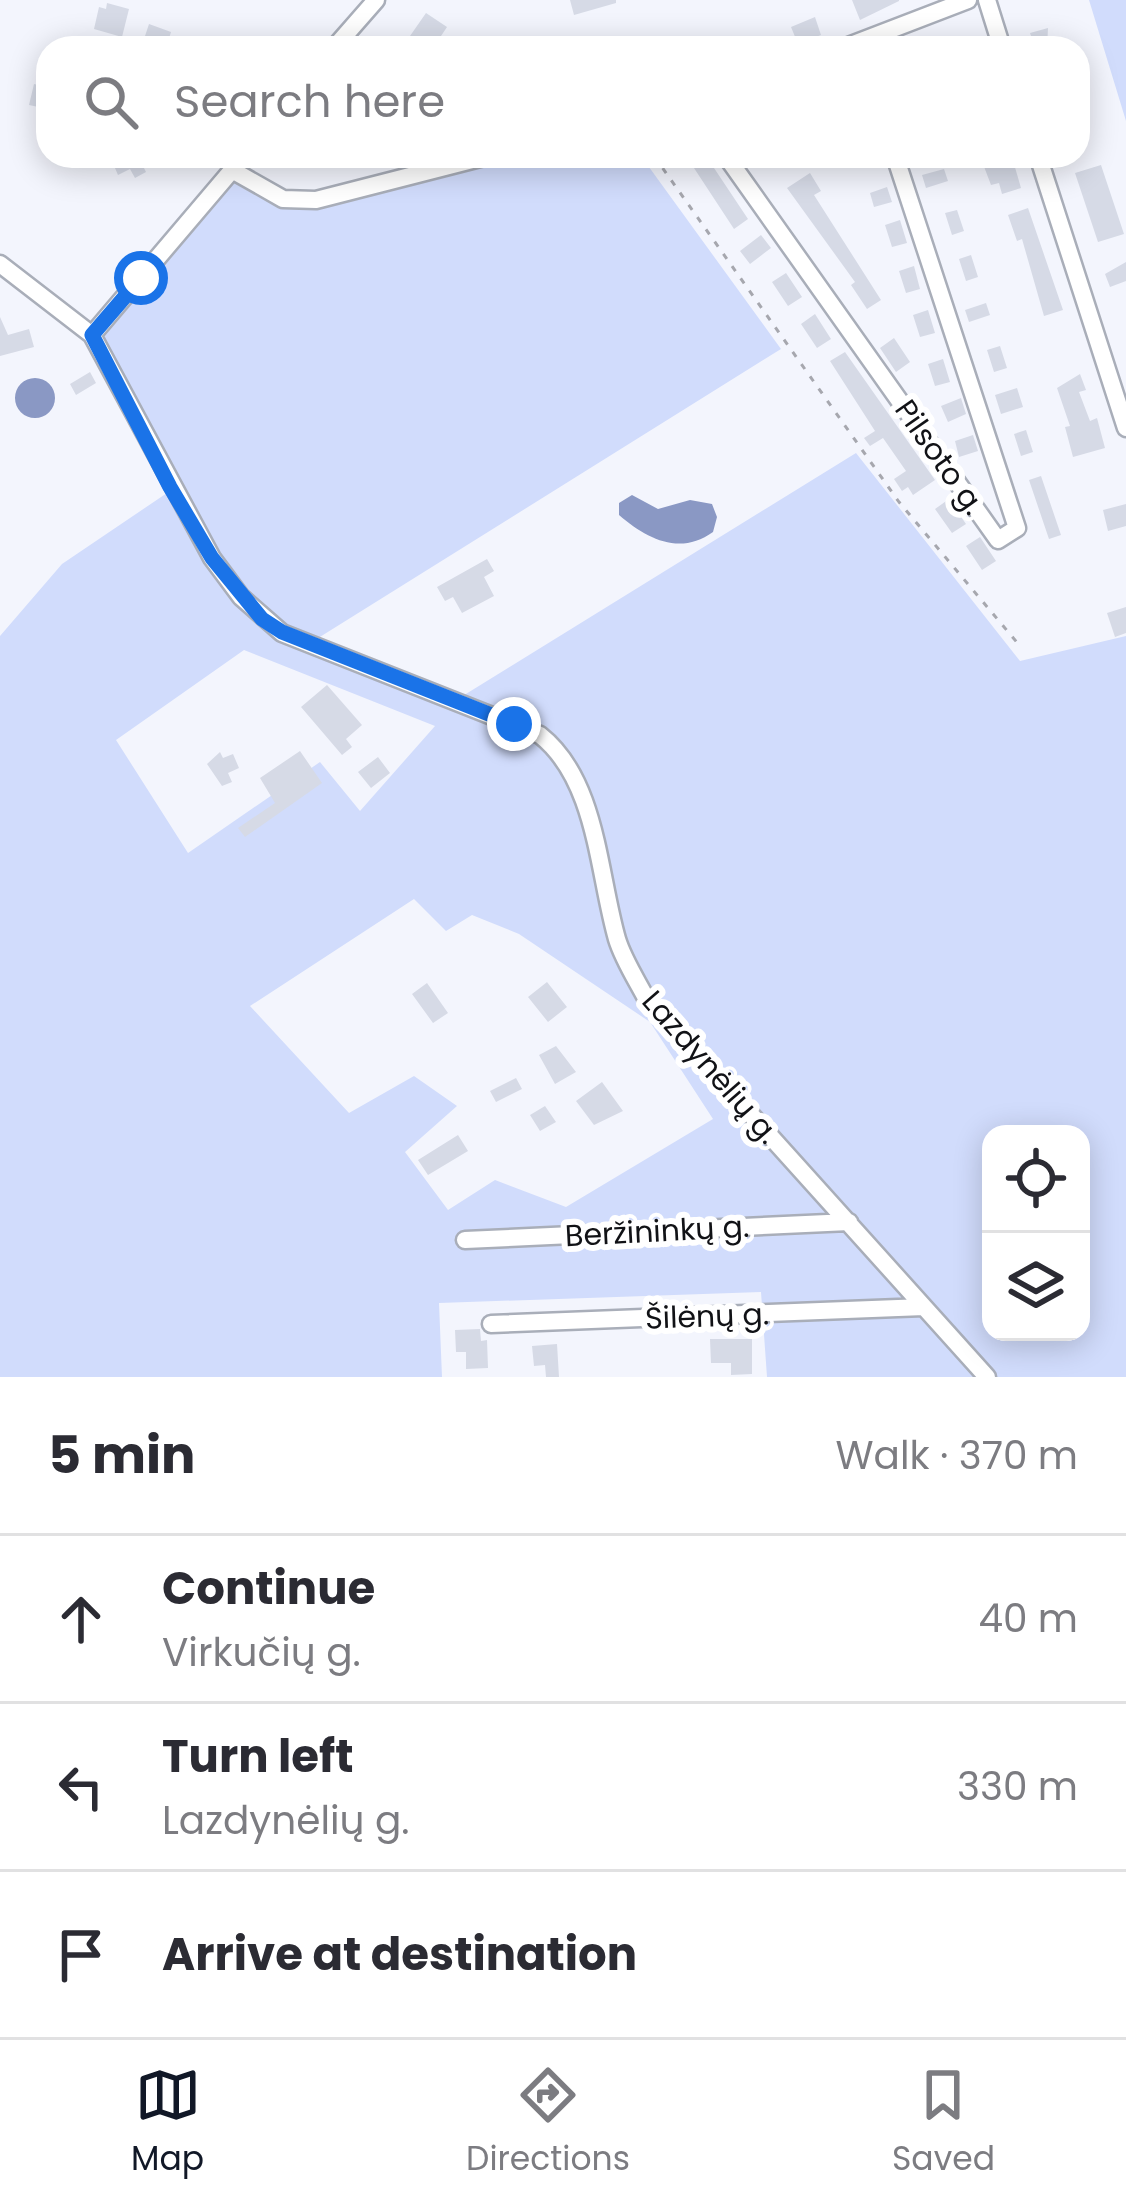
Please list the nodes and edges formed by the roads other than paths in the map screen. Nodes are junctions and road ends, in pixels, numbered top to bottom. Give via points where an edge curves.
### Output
1 (376, 0) edge
2 (968, 0) edge
3 (987, 0) edge
4 (344, 36) edge
5 (878, 36) edge
6 (998, 36) edge
7 (234, 168) edge
8 (244, 168) edge
9 (441, 168) edge
10 (734, 168) edge
11 (899, 168) edge
12 (1042, 168) edge
13 (0, 264) edge
14 (92, 335) junction
15 (1126, 428) edge
16 (849, 1222) junction
17 (466, 1240) dead end
18 (924, 1307) junction
19 (491, 1324) dead end
20 (986, 1377) edge

1 - 4 street
2 - 5 street
3 - 6 street
7 - 14 street
8 - 9 street via 283,199 316,200
10 - 11 street, Pilsoto g. via 998,540 1016,528
12 - 15 street
13 - 14 street, Lazdynėlių g.
14 - 16 street, Lazdynėlių g. via 202,540 262,619 555,747 577,782 619,945 646,998
16 - 17 street, Beržininkų g.
16 - 18 street, Lazdynėlių g.
18 - 19 street, Šilėnų g.
18 - 20 street, Lazdynėlių g.

